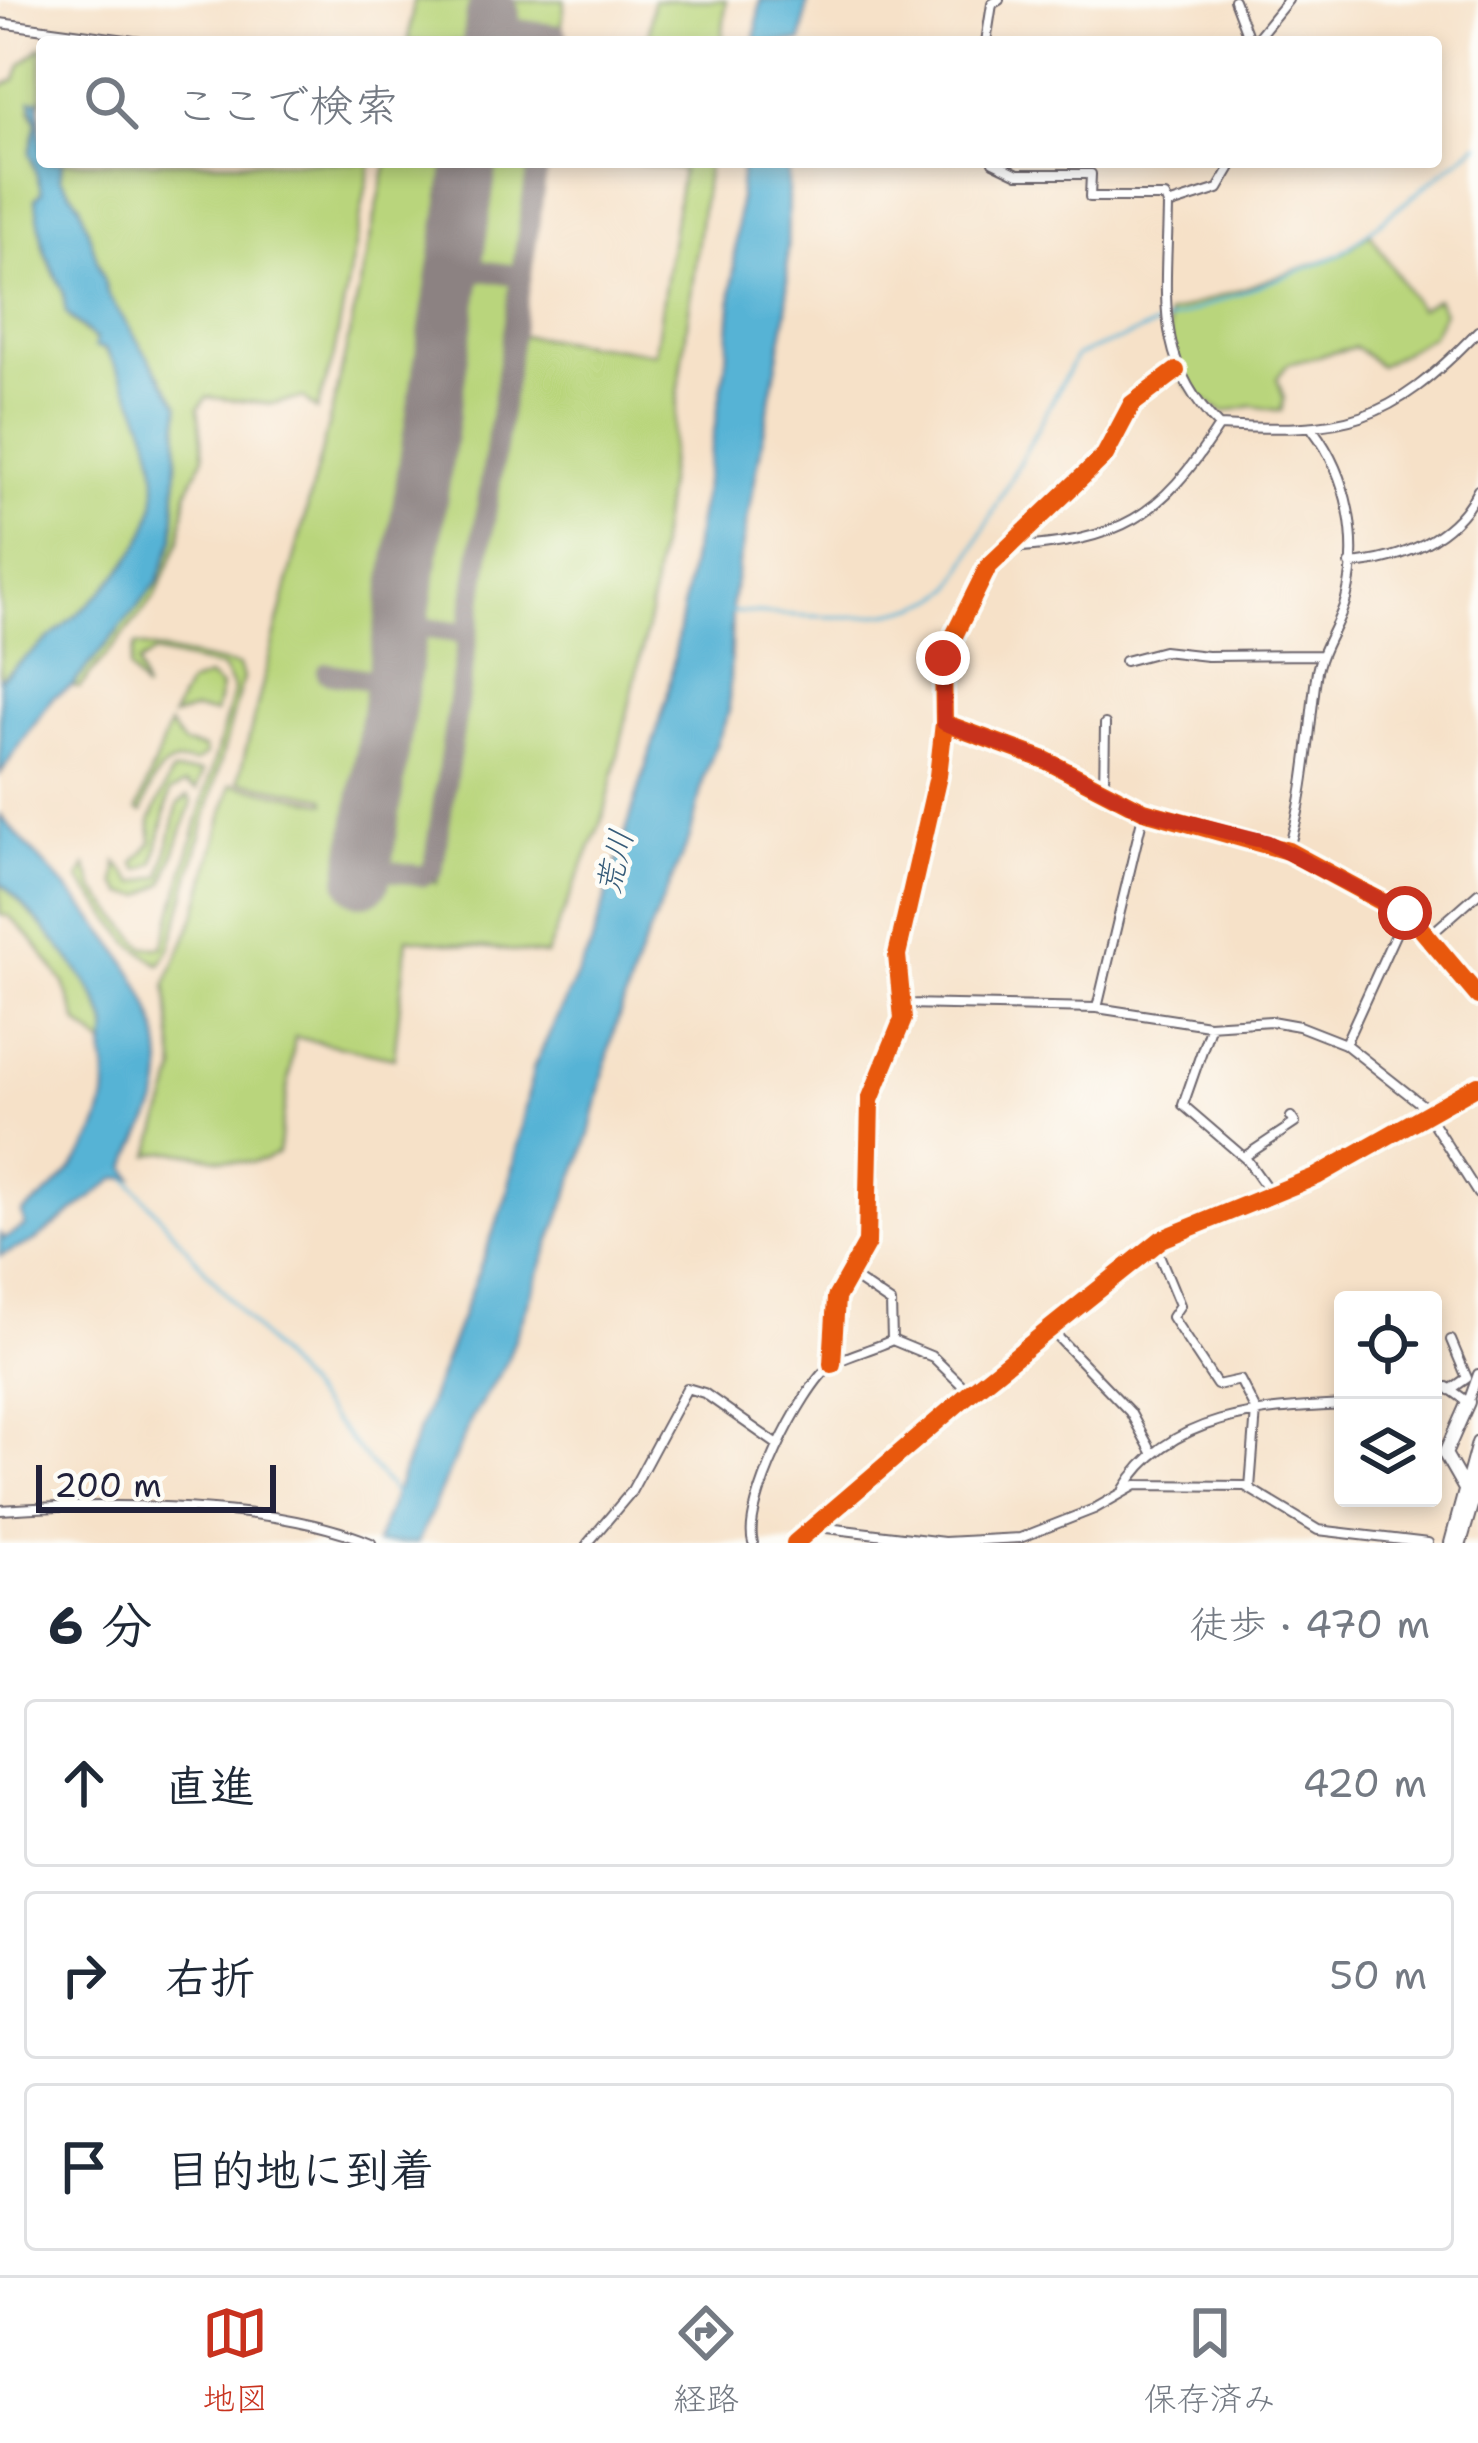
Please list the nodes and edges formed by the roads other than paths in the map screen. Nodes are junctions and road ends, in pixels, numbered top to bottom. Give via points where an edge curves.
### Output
1 (999, 0) edge
2 (1234, 0) edge
3 (1288, 0) edge
4 (0, 23) edge
5 (96, 36) edge
6 (987, 36) edge
7 (1249, 36) edge
8 (1257, 36) edge
9 (1006, 168) edge
10 (1230, 168) edge
11 (1168, 205) junction
12 (1478, 331) edge
13 (1176, 371) junction
14 (1219, 426) junction
15 (1313, 430) junction
16 (1478, 490) edge
17 (1008, 548) junction
18 (1350, 564) junction
19 (1321, 655) junction
20 (1124, 661) dead end
21 (944, 723) junction
22 (1105, 724) dead end
23 (1104, 793) junction
24 (1144, 811) junction
25 (1288, 851) junction
26 (1478, 892) edge
27 (1405, 913) junction
28 (1428, 937) junction
29 (1478, 996) edge
30 (905, 1004) junction
31 (1097, 1008) junction
32 (1211, 1025) junction
33 (1345, 1045) junction
34 (1478, 1084) edge
35 (1427, 1110) junction
36 (1291, 1118) dead end
37 (1244, 1157) junction
38 (1478, 1194) edge
39 (1272, 1195) junction
40 (1155, 1245) junction
41 (851, 1276) junction
42 (1050, 1329) junction
43 (892, 1340) junction
44 (1451, 1340) dead end
45 (832, 1364) junction
46 (1478, 1374) edge
47 (1442, 1390) edge
48 (1450, 1390) junction
49 (970, 1393) junction
50 (1473, 1400) edge
51 (1334, 1406) edge
52 (1256, 1411) junction
53 (1478, 1443) edge
54 (778, 1445) junction
55 (1153, 1454) junction
56 (1472, 1486) edge
57 (1250, 1489) junction
58 (1123, 1490) junction
59 (0, 1510) edge
60 (810, 1526) junction
61 (370, 1543) edge
62 (588, 1543) edge
63 (753, 1543) edge
64 (796, 1543) edge
65 (1410, 1543) edge
66 (1428, 1543) edge
67 (1455, 1543) edge

1 - 6 street
2 - 7 street
3 - 8 street
4 - 5 street
9 - 11 street via 1090,174 1090,197 1166,196
10 - 11 street via 1218,189
11 - 13 street
12 - 15 street via 1385,407
13 - 14 street
13 - 17 street via 1132,404 1115,443
14 - 15 street
14 - 17 street via 1187,475 1132,524
15 - 18 street via 1344,490
16 - 18 street via 1469,508 1411,553
17 - 21 street via 988,567 943,658
18 - 19 street via 1346,599
19 - 20 street via 1163,650
19 - 25 street via 1303,806
21 - 23 street via 1045,760
21 - 30 street via 897,955
22 - 23 street
23 - 24 street
24 - 25 street
24 - 31 street
25 - 27 street
26 - 28 street
27 - 28 street
27 - 33 street
28 - 29 street
30 - 31 street
30 - 41 street via 871,1100 872,1203 863,1258
31 - 32 street
32 - 33 street via 1286,1023
32 - 37 street via 1183,1105
33 - 35 street
34 - 35 street
35 - 38 street
35 - 39 street
36 - 37 street via 1295,1124
37 - 39 street
39 - 40 street
40 - 42 street
40 - 52 street via 1180,1305 1172,1317 1217,1385 1240,1379
41 - 43 street via 892,1303
41 - 45 street via 836,1298
42 - 49 street
42 - 55 street via 1130,1412
43 - 45 street
43 - 49 street via 933,1358
44 - 48 street via 1467,1378
45 - 54 street
46 - 50 street
47 - 48 street
48 - 50 street
49 - 60 street
50 - 56 highway via 1445,1454
51 - 52 street
52 - 55 street via 1206,1424
52 - 57 street
53 - 56 highway
54 - 62 street via 687,1388 631,1492
54 - 63 street
55 - 58 street
56 - 67 highway
57 - 58 street
57 - 65 street via 1318,1530
58 - 60 street via 1020,1538 928,1541
59 - 61 street via 224,1510
60 - 64 street
65 - 66 street

